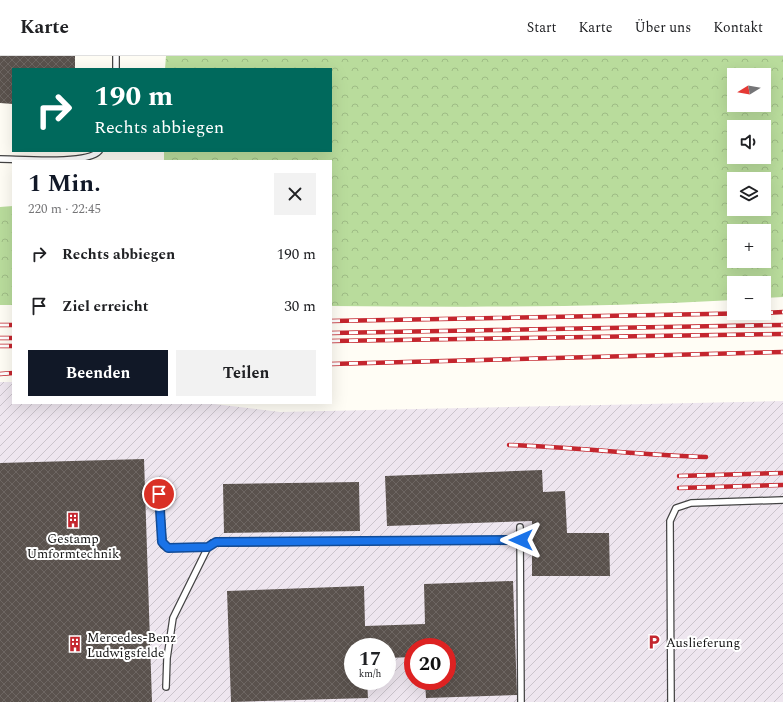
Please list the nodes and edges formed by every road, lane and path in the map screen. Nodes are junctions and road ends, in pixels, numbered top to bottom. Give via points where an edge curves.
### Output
1 (116, 56) edge
2 (116, 68) edge
3 (98, 152) edge
4 (0, 159) edge
5 (75, 160) edge
6 (75, 160) edge
7 (159, 494) dead end
8 (783, 500) edge
9 (520, 527) dead end
10 (521, 540) junction
11 (208, 547) junction
12 (166, 687) dead end
13 (521, 702) edge
14 (671, 702) edge

1 - 2 lane
3 - 6 lane
4 - 5 lane
7 - 11 lane via 163,545 168,548
8 - 14 lane via 691,503 676,508 670,520
9 - 10 lane
10 - 11 lane via 216,542
10 - 13 lane
11 - 12 lane via 173,618

